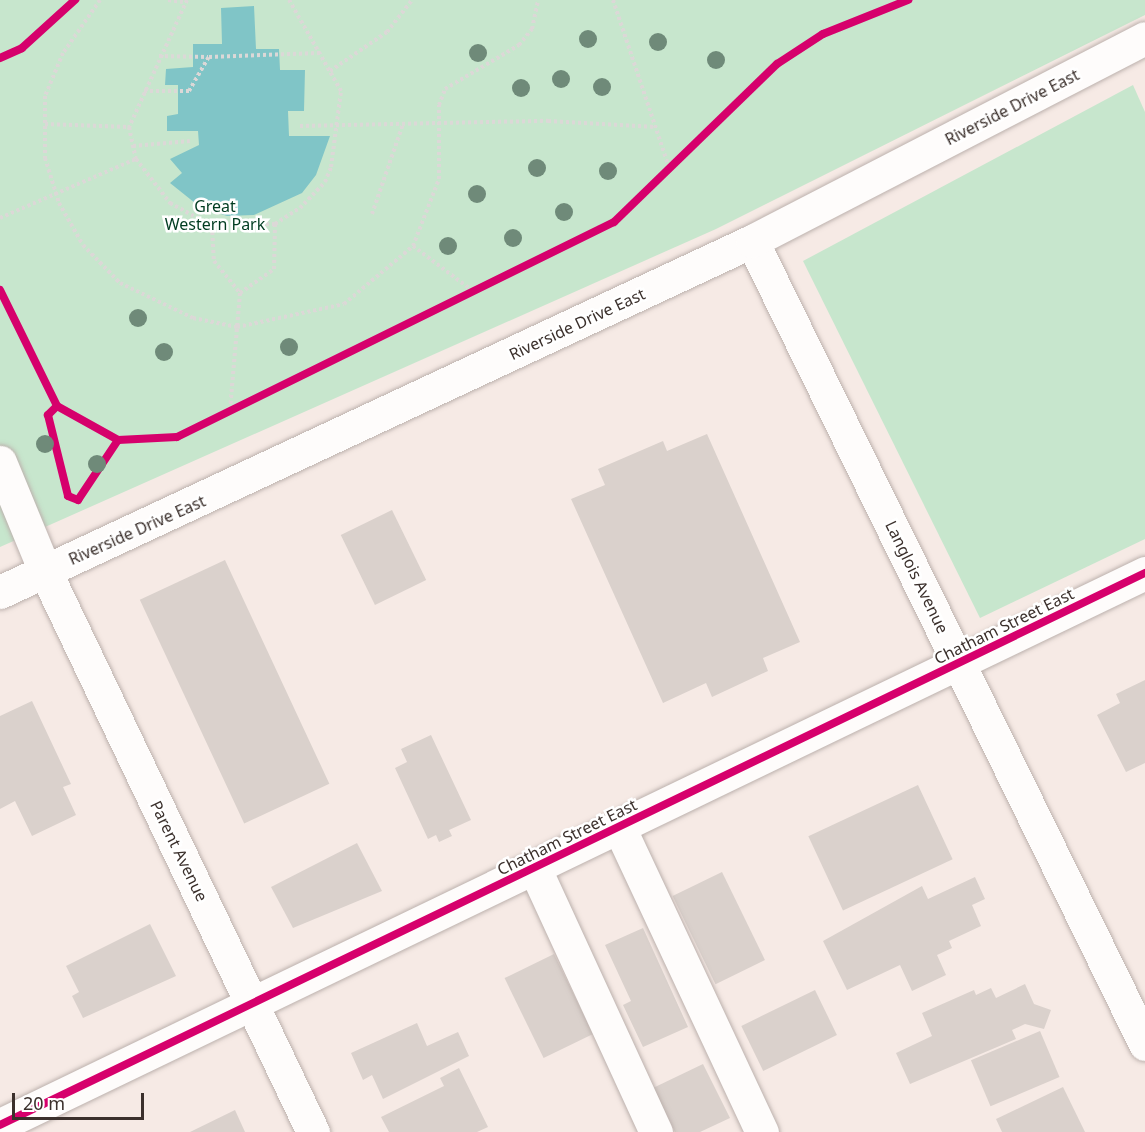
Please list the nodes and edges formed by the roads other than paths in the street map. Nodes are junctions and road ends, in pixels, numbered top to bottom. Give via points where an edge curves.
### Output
1 (1145, 38) edge
2 (752, 241) junction
3 (0, 462) edge
4 (45, 571) junction
5 (1145, 573) edge
6 (0, 592) edge
7 (959, 663) junction
8 (619, 827) junction
9 (534, 867) junction
10 (252, 1004) junction
11 (1145, 1044) edge
12 (0, 1125) edge
13 (312, 1132) edge
14 (656, 1132) edge
15 (762, 1132) edge

1 - 2 street, Riverside Drive East
2 - 4 street, Riverside Drive East
2 - 7 street, Langlois Avenue
3 - 4 street, Parent Avenue
4 - 6 street, Riverside Drive East
4 - 10 street, Parent Avenue
5 - 7 street, Chatham Street East
7 - 8 street, Chatham Street East
7 - 11 street, Langlois Avenue
8 - 9 street, Chatham Street East
8 - 15 street
9 - 10 street, Chatham Street East
9 - 14 street
10 - 12 street, Chatham Street East
10 - 13 street, Parent Avenue

